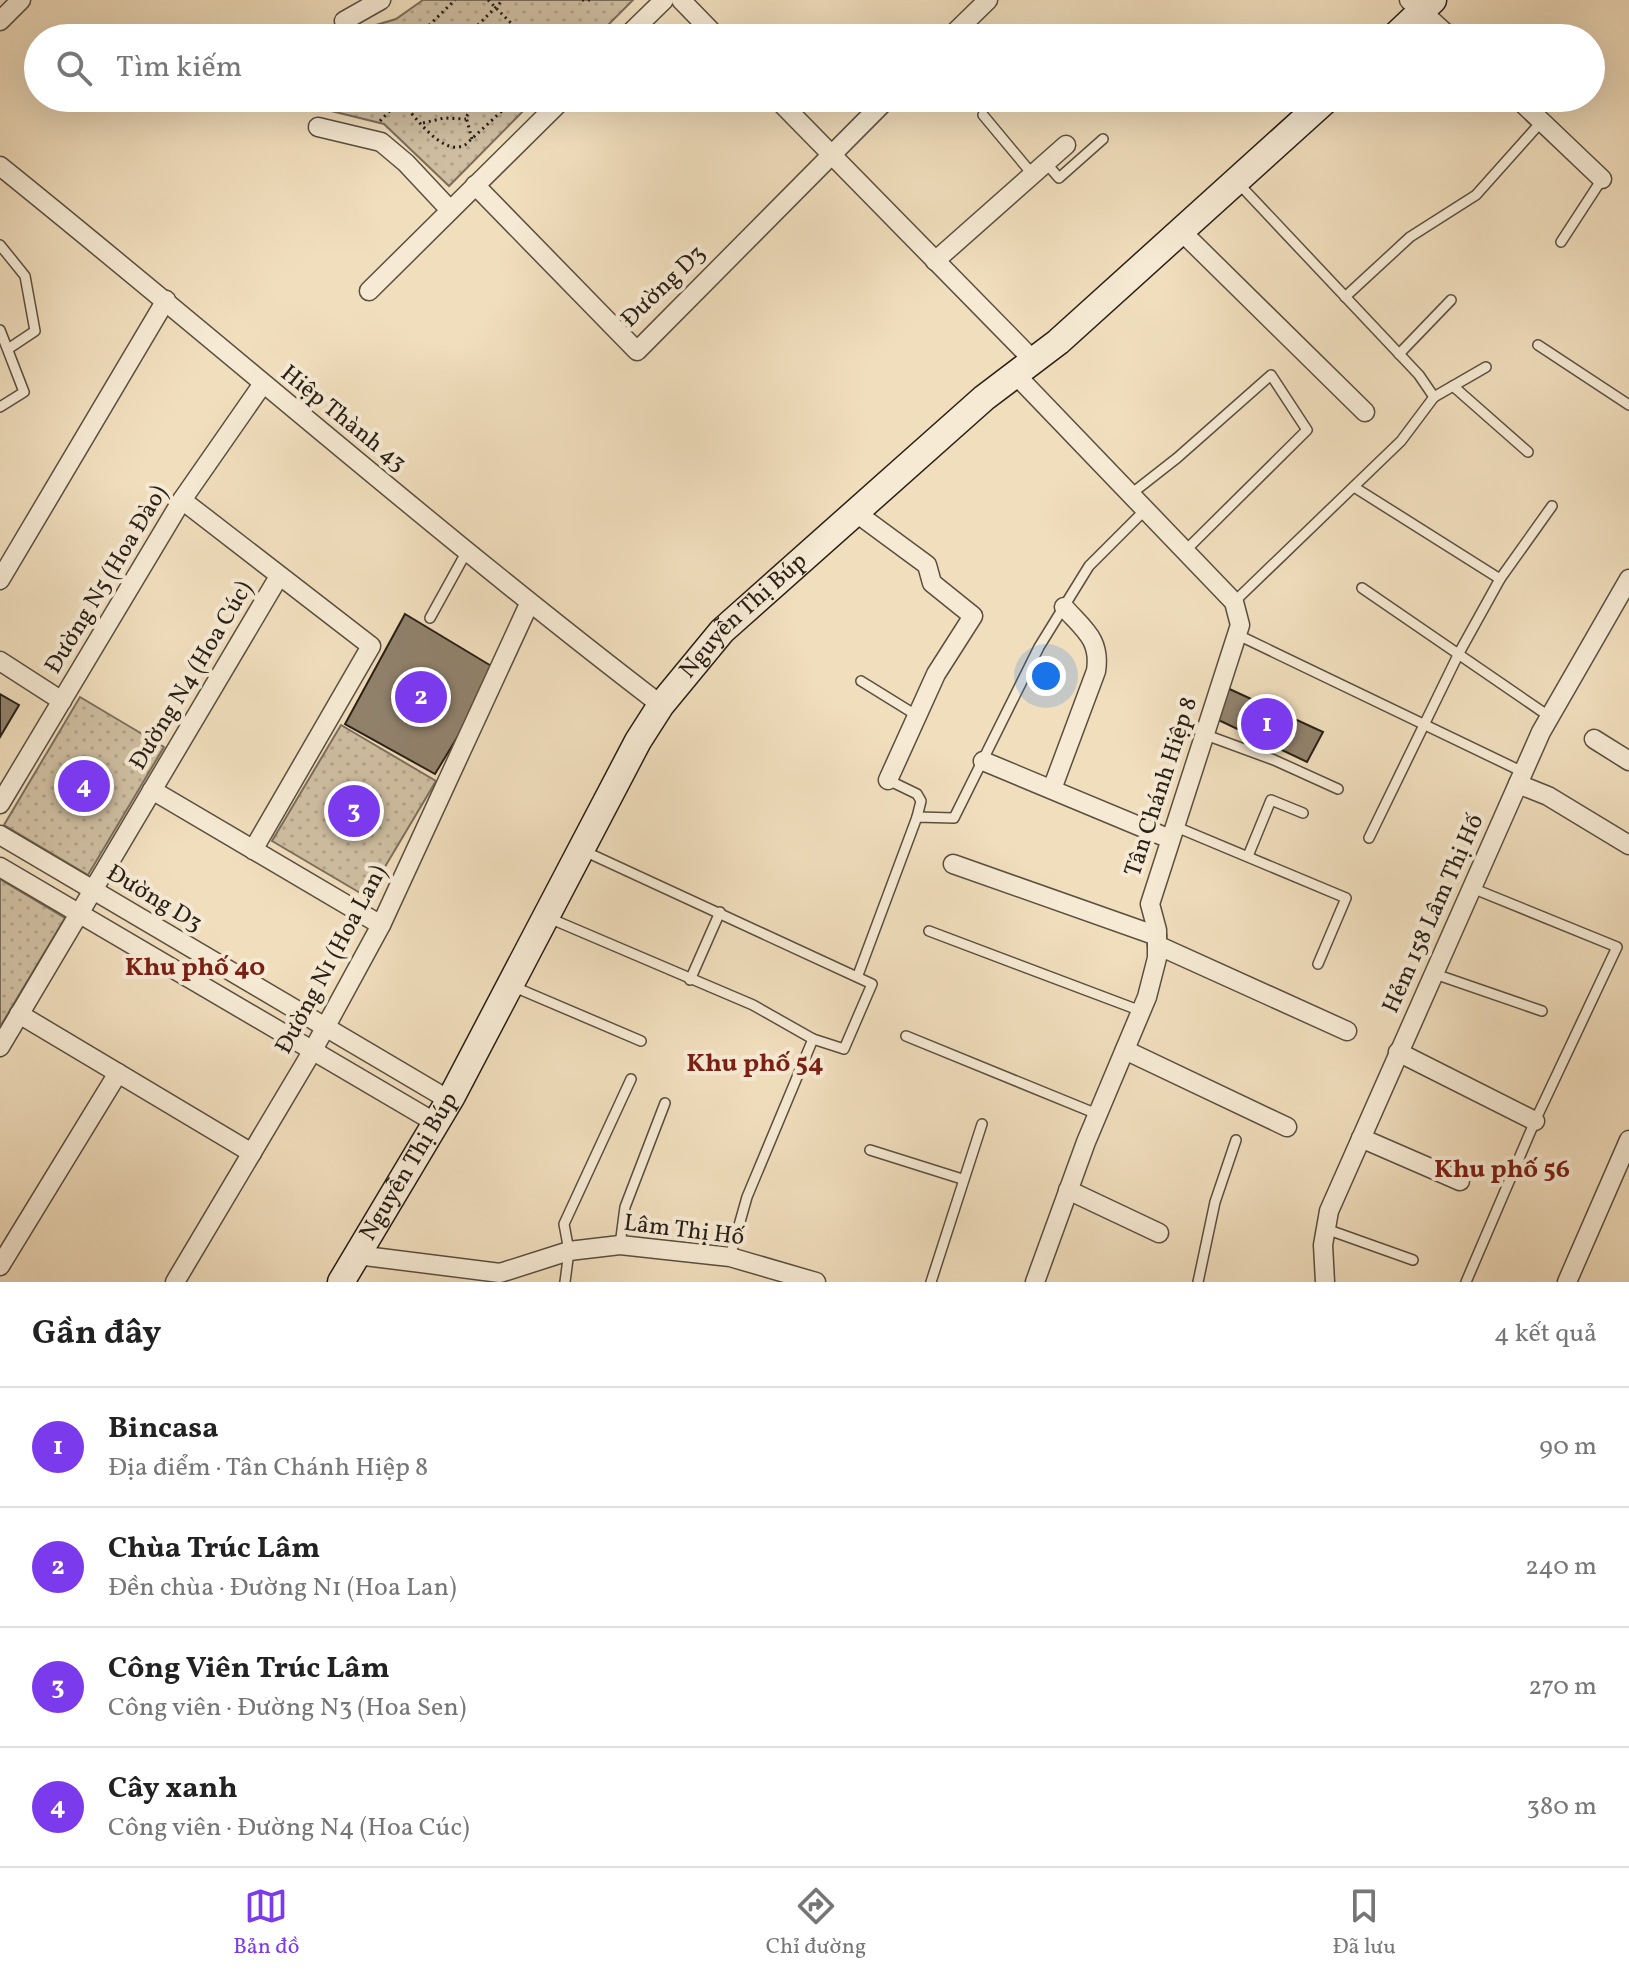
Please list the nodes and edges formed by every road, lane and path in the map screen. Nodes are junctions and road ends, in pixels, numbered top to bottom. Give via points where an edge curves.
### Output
1 (21, 0) edge
2 (381, 0) edge
3 (455, 0) edge
4 (488, 0) edge
5 (503, 0) edge
6 (582, 0) edge
7 (590, 0) edge
8 (664, 0) edge
9 (681, 0) edge
10 (988, 0) edge
11 (1421, 4) edge
12 (495, 8) junction
13 (0, 21) edge
14 (344, 21) dead end
15 (430, 24) edge
16 (479, 24) edge
17 (512, 24) edge
18 (639, 24) edge
19 (704, 24) edge
20 (963, 24) edge
21 (1405, 24) edge
22 (1439, 24) edge
23 (389, 112) edge
24 (413, 112) edge
25 (469, 112) edge
26 (501, 112) edge
27 (550, 112) edge
28 (790, 112) edge
29 (874, 112) edge
30 (1313, 112) edge
31 (1532, 112) edge
32 (983, 115) dead end
33 (466, 119) junction
34 (380, 121) dead end
35 (1542, 121) junction
36 (423, 123) junction
37 (318, 127) dead end
38 (472, 139) junction
39 (1103, 139) dead end
40 (1066, 145) dead end
41 (831, 155) junction
42 (0, 166) edge
43 (1039, 169) junction
44 (1602, 179) joint
45 (1236, 182) junction
46 (475, 185) junction
47 (450, 210) junction
48 (1181, 231) junction
49 (1561, 242) dead end
50 (0, 245) edge
51 (935, 261) junction
52 (369, 291) dead end
53 (1345, 297) junction
54 (166, 300) junction
55 (1451, 300) dead end
56 (0, 330) edge
57 (1538, 345) dead end
58 (8, 349) junction
59 (1399, 354) junction
60 (1486, 367) dead end
61 (1025, 368) junction
62 (262, 385) junction
63 (1453, 386) junction
64 (1434, 397) junction
65 (1629, 405) edge
66 (0, 407) edge
67 (1365, 412) dead end
68 (1528, 452) dead end
69 (1354, 487) junction
70 (1131, 494) junction
71 (182, 500) junction
72 (1552, 506) dead end
73 (1145, 510) junction
74 (855, 512) junction
75 (467, 551) junction
76 (1185, 551) junction
77 (278, 578) junction
78 (1500, 579) junction
79 (1629, 579) edge
80 (0, 580) edge
81 (1362, 588) dead end
82 (1234, 602) junction
83 (529, 604) junction
84 (1064, 607) junction
85 (430, 618) dead end
86 (1238, 635) junction
87 (1459, 653) junction
88 (0, 661) edge
89 (861, 681) dead end
90 (62, 701) junction
91 (661, 705) junction
92 (916, 715) junction
93 (1550, 717) junction
94 (1422, 724) junction
95 (1206, 735) junction
96 (1594, 739) dead end
97 (983, 761) junction
98 (1629, 761) edge
99 (1520, 778) junction
100 (888, 780) joint
101 (1052, 789) junction
102 (1338, 789) dead end
103 (152, 790) junction
104 (0, 804) edge
105 (1303, 813) dead end
106 (917, 817) junction
107 (1172, 832) junction
108 (0, 835) edge
109 (1369, 838) dead end
110 (1629, 845) edge
111 (581, 849) junction
112 (253, 850) junction
113 (1248, 856) junction
114 (953, 864) dead end
115 (0, 867) edge
116 (1472, 888) junction
117 (92, 891) junction
118 (720, 912) junction
119 (79, 913) junction
120 (546, 917) junction
121 (381, 925) junction
122 (929, 931) dead end
123 (1157, 940) junction
124 (1318, 964) dead end
125 (1432, 973) junction
126 (858, 975) junction
127 (690, 980) junction
128 (510, 985) junction
129 (1141, 1011) junction
130 (1542, 1011) dead end
131 (19, 1014) junction
132 (326, 1028) junction
133 (1347, 1031) dead end
134 (906, 1036) dead end
135 (813, 1039) junction
136 (641, 1041) dead end
137 (0, 1047) edge
138 (313, 1050) junction
139 (1125, 1050) junction
140 (1398, 1052) junction
141 (118, 1073) junction
142 (631, 1079) dead end
143 (449, 1100) junction
144 (665, 1103) dead end
145 (1097, 1114) junction
146 (1535, 1121) junction
147 (436, 1123) junction
148 (982, 1124) dead end
149 (1287, 1127) dead end
150 (1361, 1138) junction
151 (1236, 1140) dead end
152 (1629, 1140) edge
153 (870, 1150) dead end
154 (252, 1153) junction
155 (962, 1179) junction
156 (1460, 1181) dead end
157 (1068, 1190) junction
158 (1325, 1228) junction
159 (1159, 1233) dead end
160 (620, 1245) junction
161 (569, 1251) junction
162 (357, 1255) junction
163 (730, 1257) junction
164 (1413, 1260) dead end
165 (0, 1266) edge
166 (434, 1273) edge
167 (175, 1282) edge
168 (341, 1282) edge
169 (565, 1282) edge
170 (816, 1282) edge
171 (931, 1282) edge
172 (1035, 1282) edge
173 (1198, 1282) edge
174 (1325, 1282) edge
175 (1466, 1282) edge
176 (1567, 1282) edge

1 - 13 street
2 - 14 street
3 - 15 path
4 - 12 path
5 - 12 path
6 - 7 path
8 - 18 street
9 - 19 street
10 - 20 street
11 - 21 street
11 - 22 street
12 - 16 path
12 - 17 path
23 - 34 path
24 - 36 path
25 - 33 path
26 - 38 path
27 - 46 street
28 - 41 street
29 - 41 street, Đường D3
30 - 45 street, Nguyễn Thị Búp
31 - 35 street
32 - 43 lane
33 - 36 path
33 - 38 path
35 - 44 street
35 - 53 lane via 1476,195 1410,237
36 - 38 path via 449,148
37 - 47 street via 381,142
39 - 43 lane via 1059,178
40 - 43 street
41 - 46 street, Đường D3 via 637,351
41 - 51 street
42 - 54 street, Hiệp Thành 43
43 - 51 street
44 - 49 lane
45 - 48 street, Nguyễn Thị Búp
45 - 53 lane
46 - 47 street
47 - 52 street
48 - 61 street, Nguyễn Thị Búp
48 - 67 street
50 - 58 lane via 25,276 35,331
51 - 61 street
53 - 59 lane
54 - 62 street, Hiệp Thành 43
54 - 80 street
55 - 59 lane
56 - 58 lane
57 - 65 lane
58 - 66 lane via 24,392
59 - 64 lane
60 - 63 lane
61 - 70 street
61 - 74 street, Nguyễn Thị Búp
62 - 71 street, Đường N5 (Hoa Đào)
62 - 75 street, Hiệp Thành 43
63 - 64 lane
63 - 68 lane
64 - 69 lane via 1401,441
69 - 78 lane
69 - 82 lane
70 - 73 street
70 - 76 lane via 1271,375 1307,430
71 - 77 street
71 - 90 street, Đường N5 (Hoa Đào)
72 - 78 lane
73 - 76 street
73 - 84 lane via 1089,566
74 - 91 street, Nguyễn Thị Búp via 722,631
74 - 92 street via 927,565 932,583 973,616 948,651
75 - 83 street, Hiệp Thành 43
75 - 85 lane
76 - 82 street
77 - 103 street, Đường N4 (Hoa Cúc)
77 - 112 street via 371,646
78 - 87 lane
79 - 93 street, Hẻm 158 Lâm Thị Hố
81 - 87 lane
82 - 86 street, Tân Chánh Hiệp 8
83 - 91 street, Hiệp Thành 43
83 - 121 street, Đường N1 (Hoa Lan)
84 - 97 lane
84 - 101 street via 1096,645 1098,656
86 - 94 lane
86 - 95 street, Tân Chánh Hiệp 8
87 - 93 lane
87 - 94 lane
88 - 90 street
89 - 92 lane
90 - 104 street, Đường N5 (Hoa Đào)
91 - 111 street, Nguyễn Thị Búp
92 - 100 street
93 - 99 street, Hẻm 158 Lâm Thị Hố
94 - 99 lane
94 - 109 lane
95 - 102 lane
95 - 107 street, Tân Chánh Hiệp 8
96 - 98 street
97 - 101 street
97 - 106 lane via 954,818
99 - 110 street
99 - 116 street, Hẻm 158 Lâm Thị Hố
100 - 106 lane via 917,794
101 - 107 street
103 - 112 street
103 - 117 street, Đường N4 (Hoa Cúc)
105 - 113 lane via 1271,800
106 - 126 lane
107 - 113 lane
107 - 123 street, Tân Chánh Hiệp 8 via 1150,904
108 - 117 street, Đường D3
111 - 118 lane
111 - 120 street, Nguyễn Thị Búp
112 - 121 street
113 - 124 lane via 1346,898
114 - 123 street
115 - 119 street, Đường D3
116 - 125 street, Hẻm 158 Lâm Thị Hố
116 - 146 lane via 1617,947
117 - 119 street, Đường N4 (Hoa Cúc)
117 - 132 street, Đường D3
118 - 126 lane
118 - 127 lane
119 - 131 street, Đường N4 (Hoa Cúc)
119 - 138 street, Đường D3
120 - 127 lane
120 - 128 street, Nguyễn Thị Búp
121 - 132 street, Đường N1 (Hoa Lan)
122 - 129 lane
123 - 129 street, Tân Chánh Hiệp 8
123 - 133 street
125 - 130 lane
125 - 140 street, Hẻm 158 Lâm Thị Hố
126 - 135 lane via 872,984 844,1049
127 - 135 lane via 753,1005
128 - 136 lane
128 - 143 street, Nguyễn Thị Búp
129 - 139 street, Tân Chánh Hiệp 8
131 - 137 street, Đường N4 (Hoa Cúc)
131 - 141 street
132 - 138 street, Đường N1 (Hoa Lan)
132 - 143 street, Đường D3
134 - 145 lane
135 - 163 lane via 747,1197
138 - 147 street, Đường D3
138 - 154 street, Đường N1 (Hoa Lan)
139 - 145 street, Tân Chánh Hiệp 8
139 - 149 street
140 - 146 street
140 - 150 street, Hẻm 158 Lâm Thị Hố
141 - 154 street
141 - 165 street
142 - 161 lane via 564,1224
143 - 147 street, Nguyễn Thị Búp
144 - 160 lane via 625,1207
145 - 157 street, Tân Chánh Hiệp 8
146 - 175 lane
147 - 162 street, Nguyễn Thị Búp
148 - 155 lane
150 - 156 street
150 - 158 street, Hẻm 158 Lâm Thị Hố
151 - 173 lane via 1215,1202
152 - 176 street
153 - 155 lane
154 - 167 street, Đường N1 (Hoa Lan)
155 - 171 lane
157 - 159 street
157 - 172 street, Tân Chánh Hiệp 8
158 - 164 lane
158 - 174 street, Hẻm 158 Lâm Thị Hố
160 - 161 street, Lâm Thị Hố
160 - 163 street, Lâm Thị Hố
161 - 166 street, Lâm Thị Hố via 500,1273
161 - 169 lane
162 - 166 street, Lâm Thị Hố
162 - 168 street, Nguyễn Thị Búp
163 - 170 street, Lâm Thị Hố

